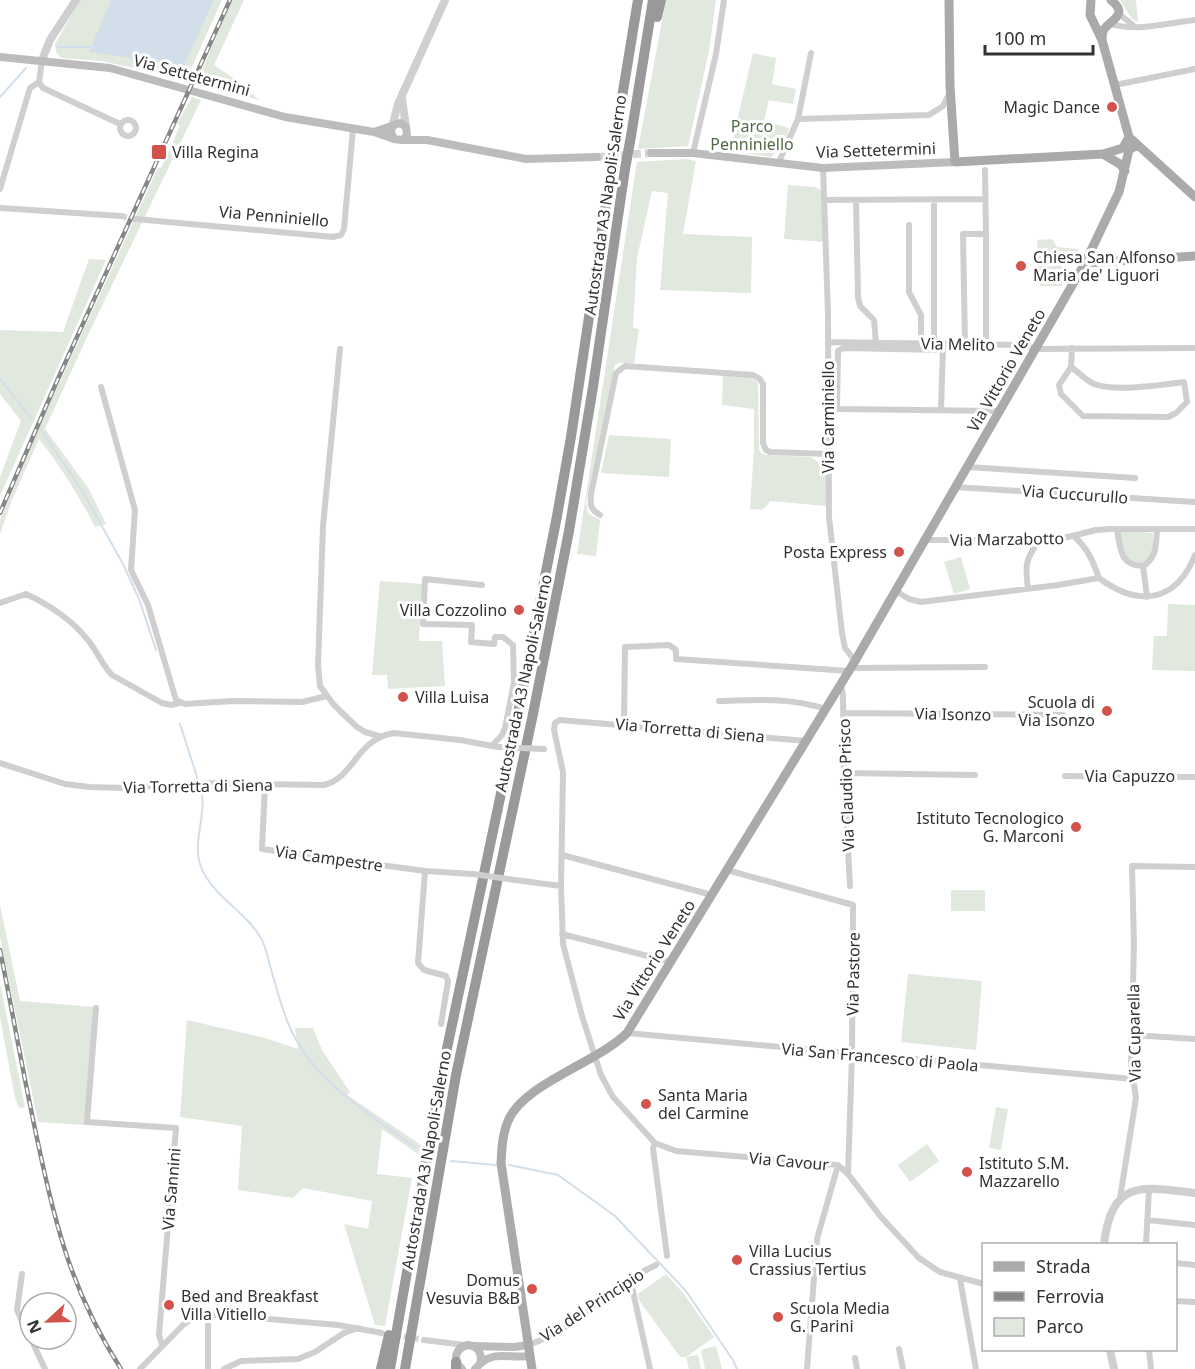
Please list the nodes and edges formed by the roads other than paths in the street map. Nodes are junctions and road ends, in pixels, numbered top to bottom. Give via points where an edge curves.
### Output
1 (76, 0) edge
2 (445, 0) edge
3 (638, 0) edge
4 (653, 0) edge
5 (661, 0) edge
6 (724, 0) edge
7 (950, 0) edge
8 (1090, 0) edge
9 (1111, 0) edge
10 (1118, 13) junction
11 (1195, 20) edge
12 (1109, 25) junction
13 (1134, 26) junction
14 (1102, 40) junction
15 (811, 53) dead end
16 (0, 57) edge
17 (42, 60) junction
18 (1195, 69) edge
19 (639, 81) junction
20 (39, 82) junction
21 (950, 86) junction
22 (1115, 86) junction
23 (402, 98) junction
24 (798, 119) junction
25 (120, 124) dead end
26 (392, 127) junction
27 (407, 128) junction
28 (353, 129) junction
29 (374, 132) junction
30 (1129, 137) junction
31 (398, 140) junction
32 (428, 140) junction
33 (1139, 147) junction
34 (651, 153) tunnel mouth
35 (693, 153) junction
36 (1103, 154) junction
37 (597, 157) tunnel mouth
38 (955, 162) junction
39 (778, 164) junction
40 (824, 168) junction
41 (985, 170) dead end
42 (1125, 171) junction
43 (0, 189) edge
44 (1195, 197) edge
45 (985, 199) junction
46 (825, 200) junction
47 (856, 200) junction
48 (934, 201) junction
49 (0, 208) edge
50 (121, 216) tunnel mouth
51 (135, 219) tunnel mouth
52 (909, 225) dead end
53 (986, 234) junction
54 (1195, 256) edge
55 (1085, 263) junction
56 (828, 342) junction
57 (876, 343) junction
58 (921, 343) junction
59 (934, 344) junction
60 (964, 344) junction
61 (986, 344) junction
62 (943, 347) junction
63 (1072, 348) junction
64 (1195, 348) edge
65 (340, 349) dead end
66 (1036, 349) junction
67 (1071, 367) junction
68 (100, 387) dead end
69 (941, 410) junction
70 (999, 411) junction
71 (828, 454) junction
72 (967, 467) junction
73 (1135, 478) dead end
74 (955, 487) junction
75 (1195, 502) edge
76 (600, 515) dead end
77 (1117, 529) junction
78 (1157, 529) junction
79 (1195, 529) edge
80 (1074, 536) junction
81 (926, 540) junction
82 (1039, 540) junction
83 (1195, 555) edge
84 (1143, 566) junction
85 (1099, 578) junction
86 (482, 585) dead end
87 (1028, 589) junction
88 (897, 591) junction
89 (1147, 597) junction
90 (0, 603) edge
91 (852, 666) junction
92 (985, 667) dead end
93 (841, 684) junction
94 (327, 696) junction
95 (719, 701) dead end
96 (179, 703) junction
97 (826, 710) junction
98 (844, 713) junction
99 (1063, 715) dead end
100 (624, 725) junction
101 (379, 736) junction
102 (807, 741) junction
103 (495, 747) junction
104 (557, 747) junction
105 (0, 763) edge
106 (844, 773) junction
107 (975, 775) dead end
108 (1065, 776) dead end
109 (1195, 777) edge
110 (265, 784) junction
111 (562, 855) junction
112 (1195, 867) edge
113 (727, 870) junction
114 (425, 871) junction
115 (850, 885) dead end
116 (561, 886) junction
117 (712, 895) junction
118 (562, 933) junction
119 (670, 962) junction
120 (96, 1008) dead end
121 (441, 1024) dead end
122 (627, 1033) junction
123 (1133, 1035) junction
124 (1195, 1039) edge
125 (852, 1055) junction
126 (595, 1057) junction
127 (1133, 1079) junction
128 (655, 1143) junction
129 (838, 1165) junction
130 (848, 1174) junction
131 (1149, 1190) junction
132 (1195, 1193) edge
133 (1120, 1198) junction
134 (1147, 1220) junction
135 (1195, 1225) edge
136 (411, 1239) junction
137 (1104, 1243) edge
138 (1146, 1243) edge
139 (667, 1256) dead end
140 (1177, 1263) edge
141 (1195, 1265) edge
142 (656, 1266) dead end
143 (22, 1274) dead end
144 (630, 1278) junction
145 (960, 1279) junction
146 (982, 1284) edge
147 (20, 1291) edge
148 (1177, 1301) edge
149 (1195, 1302) edge
150 (211, 1315) junction
151 (413, 1318) junction
152 (358, 1328) junction
153 (382, 1333) dead end
154 (424, 1340) tunnel mouth
155 (444, 1342) junction
156 (162, 1345) junction
157 (529, 1345) junction
158 (470, 1346) junction
159 (899, 1349) dead end
160 (36, 1351) edge
161 (1110, 1351) edge
162 (1149, 1351) edge
163 (530, 1356) junction
164 (855, 1358) dead end
165 (457, 1365) edge
166 (477, 1366) edge
167 (45, 1369) edge
168 (140, 1369) edge
169 (208, 1369) edge
170 (224, 1369) edge
171 (381, 1369) edge
172 (390, 1369) edge
173 (405, 1369) edge
174 (411, 1369) edge
175 (532, 1369) edge
176 (650, 1369) edge
177 (807, 1369) edge
178 (857, 1369) edge
179 (903, 1369) edge
180 (976, 1369) edge
181 (1114, 1369) edge
182 (1151, 1369) edge

1 - 17 street
2 - 23 street
3 - 136 highway, Autostrada A3 Napoli-Salerno, bridge via 557,516
4 - 19 highway, Autostrada A3 Napoli-Salerno
5 - 19 highway
6 - 35 street
7 - 21 main road
8 - 14 main road via 1090,11
9 - 10 main road
10 - 12 main road
10 - 13 street
11 - 13 street
12 - 13 street
12 - 14 main road
14 - 22 main road
15 - 24 street
16 - 17 main road, Via Settetermini
17 - 20 street
17 - 28 main road, Via Settetermini via 110,69 285,117
18 - 22 street
19 - 151 highway, Autostrada A3 Napoli-Salerno, bridge via 567,543 456,1075
20 - 25 street via 46,91
20 - 43 street via 30,88
21 - 24 street via 943,106 929,115
21 - 38 main road
22 - 30 main road
23 - 26 street
23 - 27 street
24 - 39 street
26 - 27 main road via 400,123
26 - 29 main road, Via Settetermini
26 - 31 main road via 391,135
27 - 31 main road via 407,136
27 - 32 main road, Via Settetermini
28 - 29 main road, Via Settetermini
28 - 51 street, Via Penniniello via 344,229 337,236
29 - 31 main road, Via Settetermini
30 - 33 main road
30 - 36 main road via 1123,148
31 - 32 main road, Via Settetermini
32 - 37 main road, Via Settetermini via 526,159
33 - 42 main road, Via Vittorio Veneto via 1131,147
33 - 44 main road
34 - 35 main road, Via Settetermini
35 - 39 main road, Via Settetermini
36 - 38 main road, Via Settetermini
36 - 42 main road
38 - 40 main road, Via Settetermini
39 - 40 main road, Via Settetermini
40 - 46 street, Via Carminiello
41 - 45 street
42 - 55 main road, Via Vittorio Veneto
45 - 48 street
45 - 53 street
46 - 47 street
46 - 56 street, Via Carminiello
47 - 48 street
47 - 57 street via 858,297 860,306 874,321
48 - 59 street
49 - 50 street
52 - 58 street via 909,292 921,315
53 - 60 street via 963,234
53 - 61 street
54 - 55 main road
55 - 66 main road, Via Vittorio Veneto
56 - 57 street, Via Melito
56 - 71 street, Via Carminiello
57 - 58 street, Via Melito
58 - 59 street, Via Melito
59 - 62 street, Via Melito
60 - 61 street, Via Melito
60 - 62 street, Via Melito
61 - 66 street, Via Melito
62 - 69 street
62 - 69 street via 838,351 837,409
63 - 64 street, Via Melito
63 - 66 street, Via Melito
63 - 67 street
65 - 94 street via 324,509 318,641 320,686
66 - 70 main road, Via Vittorio Veneto
67 - 67 street via 1059,385 1061,394 1083,416 1168,417 1187,402 1184,382 1105,386 1092,383
68 - 96 street via 135,510 131,570 147,605
69 - 70 street
70 - 72 main road, Via Vittorio Veneto
71 - 76 street via 766,450 763,384 753,375 625,366 616,373 591,494 592,510
71 - 91 street, Via Carminiello via 829,517 842,633
72 - 73 street
72 - 74 main road, Via Vittorio Veneto
74 - 75 street, Via Cuccurullo
74 - 81 main road, Via Vittorio Veneto
77 - 78 street, Via Marzabotto
77 - 80 street, Via Marzabotto
77 - 84 street via 1123,558
78 - 79 street, Via Marzabotto
78 - 84 street via 1155,554
80 - 82 street, Via Marzabotto
80 - 85 street via 1093,558
81 - 82 street, Via Marzabotto
81 - 88 main road, Via Vittorio Veneto
82 - 87 street via 1027,559
83 - 89 street via 1180,581 1168,591
84 - 89 street
85 - 87 street
85 - 89 street via 1127,594
86 - 103 street via 425,579 423,624 472,625 471,642 494,644 495,638 503,637 513,645 514,682 505,728
87 - 88 street via 921,602
88 - 91 main road, Via Vittorio Veneto
90 - 96 street via 26,594 35,598 82,633 111,675 162,703
91 - 92 street
91 - 93 main road, Via Vittorio Veneto
91 - 100 street via 676,659 676,650 669,645 625,647
93 - 97 main road, Via Vittorio Veneto
93 - 98 street, Via Claudio Prisco
94 - 96 street via 302,702
94 - 101 street via 357,727
95 - 97 street via 783,700
97 - 102 main road, Via Vittorio Veneto
98 - 99 street, Via Isonzo
98 - 106 street, Via Claudio Prisco
100 - 102 street, Via Torretta di Siena
100 - 104 street, Via Torretta di Siena via 560,720 554,730
101 - 103 street via 394,733
101 - 110 street, Via Torretta di Siena via 334,782
102 - 113 main road, Via Vittorio Veneto
103 - 104 street, bridge
104 - 111 street via 563,772
105 - 110 street, Via Torretta di Siena via 65,784 89,787
106 - 107 street
106 - 115 street, Via Claudio Prisco
108 - 109 street, Via Capuzzo
110 - 114 street, Via Campestre via 262,849
111 - 116 street
111 - 117 street
112 - 123 street, Via Cuparella via 1132,866
113 - 117 main road, Via Vittorio Veneto
113 - 125 street, Via Pastore via 853,905
114 - 116 street, Via Campestre, bridge
114 - 121 street via 418,963 424,970 446,976 448,981
116 - 118 street
117 - 119 main road, Via Vittorio Veneto
118 - 119 street
118 - 126 street
119 - 122 main road, Via Vittorio Veneto
120 - 156 street, Via Sannini via 87,1122 176,1128 159,1335
122 - 125 street, Via San Francesco di Paola
122 - 126 main road, Via Vittorio Veneto
123 - 124 street
123 - 127 street, Via Cuparella
125 - 127 street, Via San Francesco di Paola
125 - 130 street, Via Pastore
126 - 128 street via 614,1097
126 - 157 main road, Via Vittorio Veneto via 530,1094 514,1110 504,1133 501,1163
127 - 133 street, Via Cuparella via 1136,1098
128 - 129 street, Via Cavour via 676,1150
128 - 139 street
129 - 130 street, Via Cavour
129 - 177 street via 817,1239
130 - 145 street, Via Cavour via 880,1217 919,1258
131 - 132 street
131 - 133 street
131 - 134 street
133 - 137 street via 1111,1212
134 - 135 street
134 - 138 street
136 - 171 highway via 401,1266
136 - 172 highway, Autostrada A3 Napoli-Salerno
140 - 141 street
142 - 144 street, Via del Principio
143 - 147 street
144 - 157 street, Via del Principio via 571,1324
144 - 176 street
145 - 146 street, Via Cavour
145 - 180 street
148 - 149 street
150 - 152 street
150 - 156 street via 199,1313
150 - 169 street
151 - 173 highway, Autostrada A3 Napoli-Salerno
151 - 174 highway
152 - 153 street
152 - 170 street via 298,1359 241,1362
154 - 155 street
155 - 158 street
155 - 165 street
156 - 168 street
157 - 158 main road
157 - 163 main road, Via Vittorio Veneto
158 - 165 main road via 459,1349
158 - 166 main road via 481,1354
159 - 179 street
160 - 167 street
161 - 181 street
162 - 182 street
163 - 166 main road via 493,1356
163 - 175 main road, Via Vittorio Veneto
164 - 178 street

